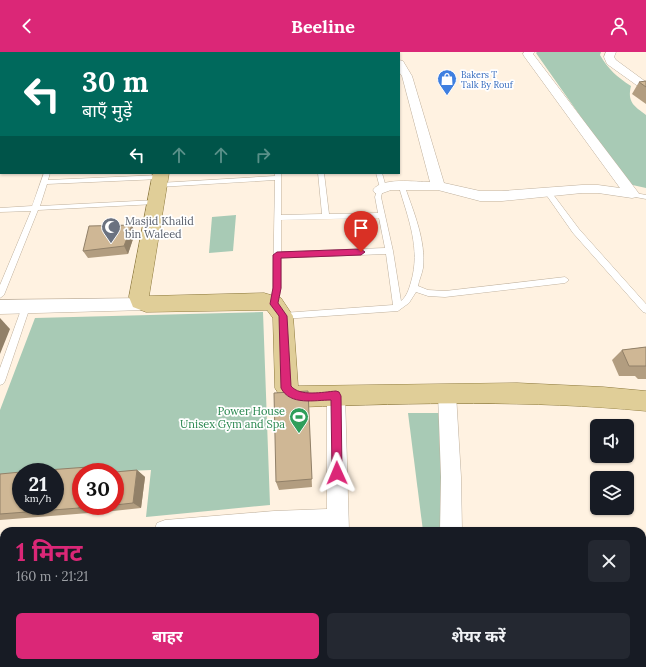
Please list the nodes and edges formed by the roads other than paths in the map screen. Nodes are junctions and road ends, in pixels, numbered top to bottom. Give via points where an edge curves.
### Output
1 (530, 52) edge
2 (611, 52) edge
3 (400, 65) edge
4 (646, 87) edge
5 (47, 174) edge
6 (321, 174) edge
7 (379, 174) edge
8 (278, 176) edge
9 (44, 182) junction
10 (159, 184) edge
11 (438, 186) junction
12 (402, 187) junction
13 (382, 188) junction
14 (548, 191) junction
15 (632, 194) junction
16 (646, 196) edge
17 (36, 209) junction
18 (0, 210) edge
19 (382, 215) junction
20 (326, 216) junction
21 (277, 218) junction
22 (389, 251) junction
23 (277, 255) junction
24 (565, 280) dead end
25 (414, 288) junction
26 (0, 296) edge
27 (146, 304) junction
28 (0, 307) edge
29 (26, 307) junction
30 (398, 308) junction
31 (278, 310) junction
32 (646, 310) edge
33 (0, 381) edge
34 (447, 394) junction
35 (336, 396) junction
36 (646, 401) edge
37 (338, 525) edge
38 (220, 527) edge
39 (451, 527) edge

1 - 15 street via 528,54
2 - 4 street via 611,62
3 - 11 street via 407,76 416,104
5 - 9 lane
6 - 20 lane
7 - 13 lane
8 - 10 lane
8 - 21 lane
9 - 10 lane
9 - 17 lane
10 - 17 lane
10 - 27 main road via 139,297 140,301
11 - 12 street
11 - 14 street via 480,196
12 - 13 street
12 - 25 lane via 418,241 419,265
13 - 19 lane via 378,197
14 - 15 street via 598,189
14 - 32 lane via 576,231
15 - 16 lane
17 - 18 lane
17 - 26 lane
19 - 20 lane
19 - 22 lane
20 - 21 lane
21 - 23 lane
22 - 23 lane
22 - 30 lane
23 - 31 lane
24 - 25 lane via 445,294 428,293
25 - 30 lane via 406,302
27 - 29 street
27 - 31 main road via 258,301
28 - 29 street
29 - 33 lane
30 - 31 lane
31 - 35 main road via 286,388 292,394 301,397
34 - 35 main road
34 - 36 main road via 531,393 607,396
34 - 39 street
35 - 37 street
37 - 38 street via 274,522

